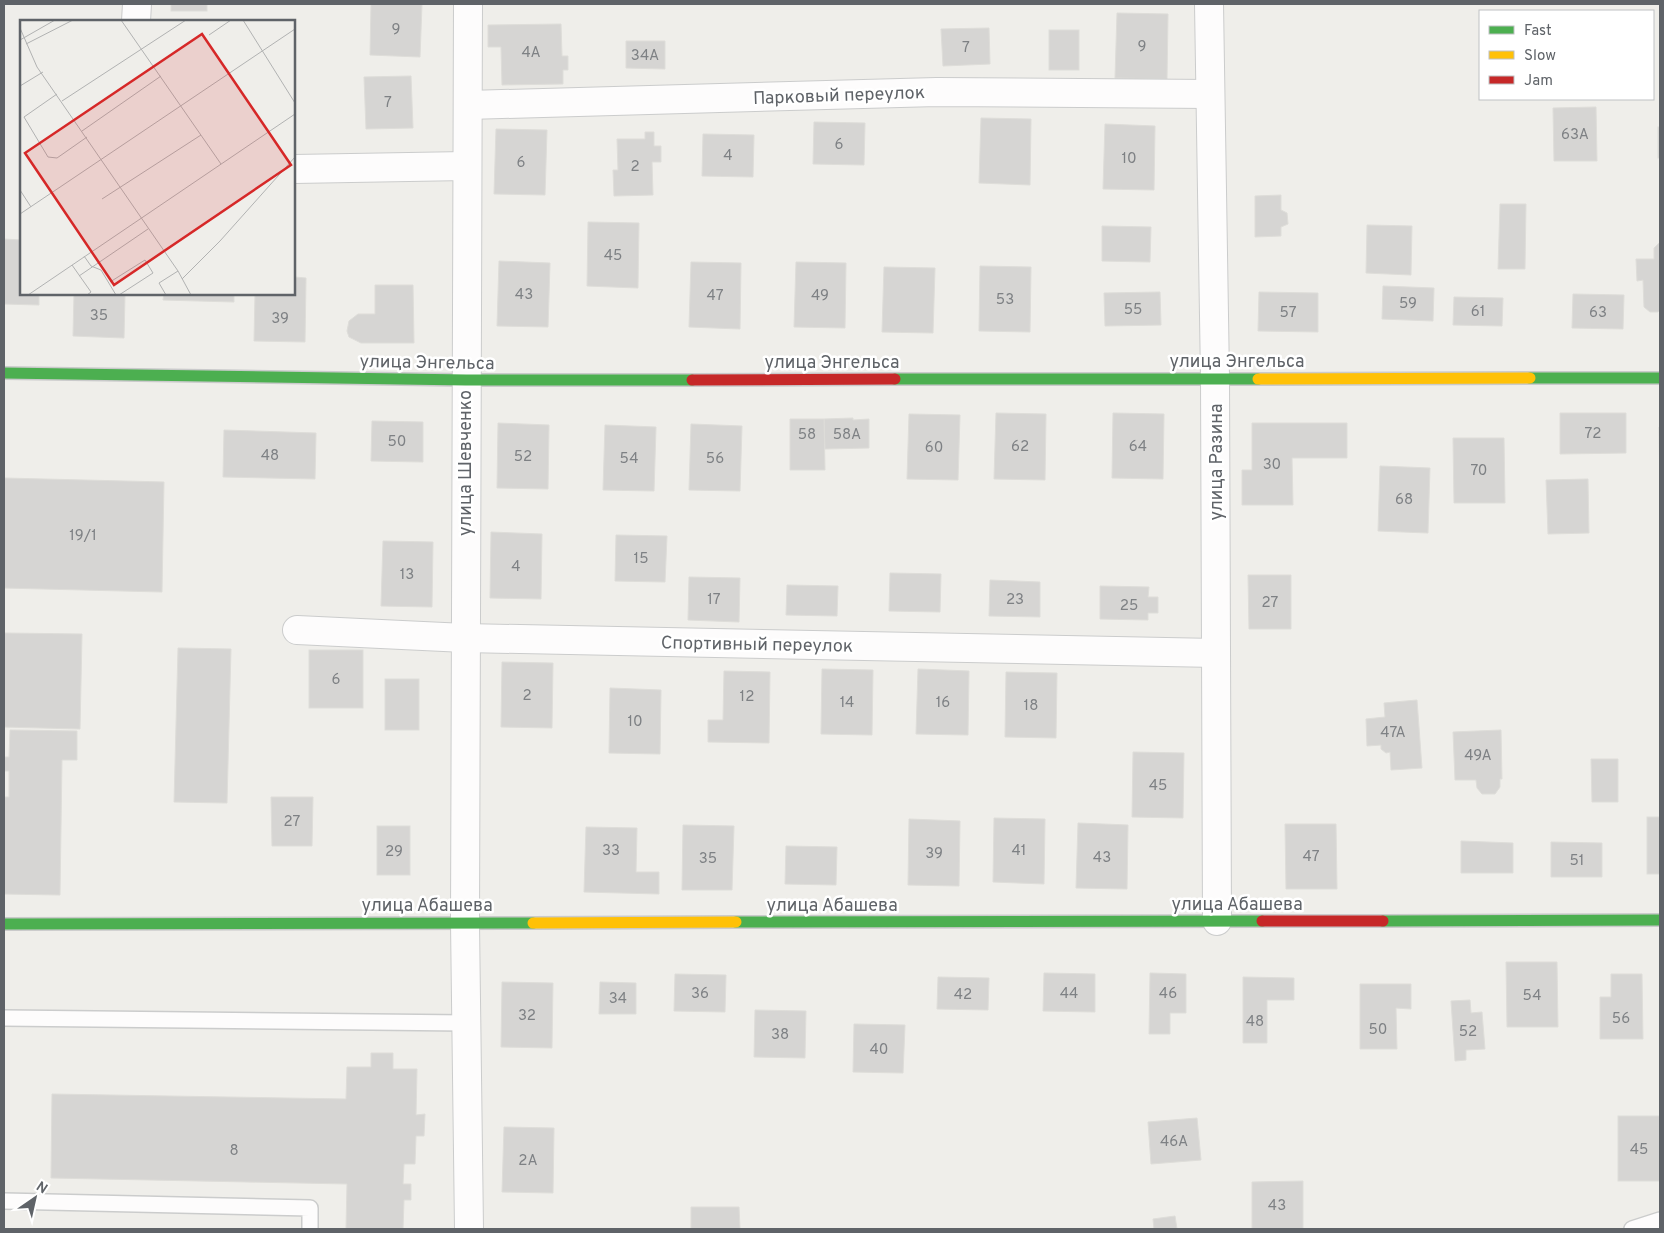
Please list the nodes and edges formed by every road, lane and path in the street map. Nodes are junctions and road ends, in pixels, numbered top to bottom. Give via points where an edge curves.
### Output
1 (136, 4) edge
2 (468, 4) edge
3 (1208, 4) edge
4 (136, 20) edge
5 (1210, 94) junction
6 (468, 105) junction
7 (466, 166) junction
8 (295, 169) edge
9 (4, 373) edge
10 (1215, 378) junction
11 (1660, 378) edge
12 (466, 380) junction
13 (297, 630) dead end
14 (465, 638) junction
15 (1216, 653) junction
16 (1660, 920) edge
17 (1218, 921) junction
18 (465, 923) junction
19 (4, 924) edge
20 (4, 1018) edge
21 (466, 1023) junction
22 (4, 1201) edge
23 (1660, 1220) edge
24 (310, 1229) edge
25 (469, 1229) edge
26 (1632, 1229) edge

1 - 4 street
2 - 6 street, улица Шевченко
3 - 5 street, улица Разина
5 - 6 street, Парковый переулок via 937,92
5 - 10 street, улица Разина
6 - 7 street, улица Шевченко
7 - 8 street
7 - 12 street, улица Шевченко
9 - 12 street, улица Энгельса
10 - 11 street, улица Энгельса
10 - 12 street, улица Энгельса
10 - 15 street, улица Разина
12 - 14 street, улица Шевченко
13 - 14 street, Спортивный переулок
14 - 15 street, Спортивный переулок
14 - 18 street, улица Шевченко
15 - 17 street, улица Разина
16 - 17 street, улица Абашева
17 - 18 street, улица Абашева
18 - 19 street, улица Абашева
18 - 21 street, улица Шевченко
20 - 21 lane
21 - 25 street, улица Шевченко
22 - 24 lane via 310,1208
23 - 26 lane

